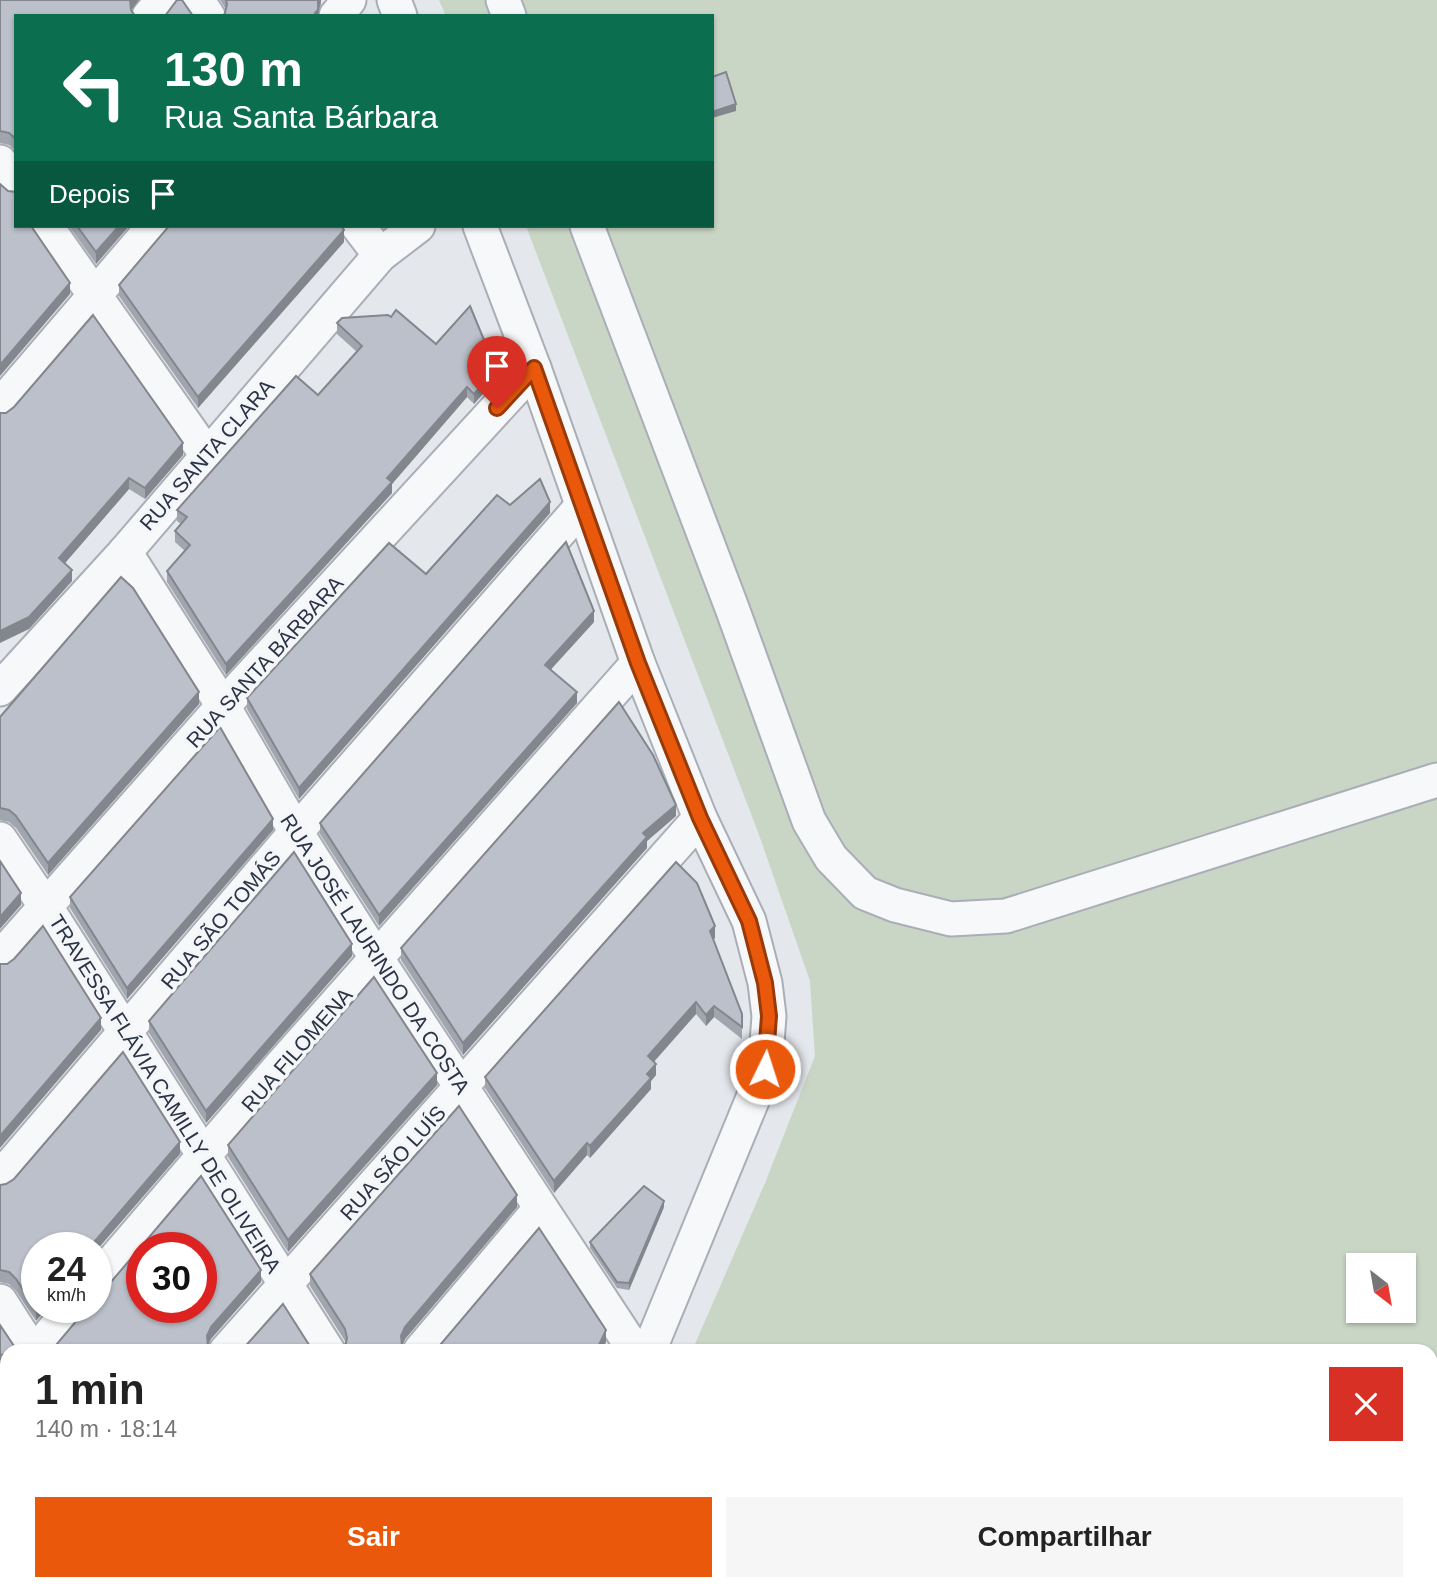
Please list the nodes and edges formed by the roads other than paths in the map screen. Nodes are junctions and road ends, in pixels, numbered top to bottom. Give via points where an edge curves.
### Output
1 (163, 0) edge
2 (349, 0) edge
3 (151, 14) edge
4 (338, 14) edge
5 (47, 228) edge
6 (152, 228) edge
7 (360, 228) edge
8 (415, 228) edge
9 (481, 228) edge
10 (588, 228) edge
11 (380, 255) junction
12 (95, 294) junction
13 (534, 368) junction
14 (0, 406) edge
15 (207, 455) junction
16 (582, 506) junction
17 (125, 552) junction
18 (638, 663) junction
19 (0, 689) edge
20 (223, 706) junction
21 (1437, 780) edge
22 (700, 818) junction
23 (296, 832) junction
24 (0, 839) edge
25 (46, 907) junction
26 (0, 958) edge
27 (377, 959) junction
28 (126, 1033) junction
29 (460, 1087) junction
30 (204, 1155) junction
31 (0, 1178) edge
32 (540, 1209) junction
33 (112, 1262) edge
34 (285, 1284) junction
35 (0, 1301) edge
36 (59, 1323) edge
37 (29, 1344) edge
38 (40, 1344) edge
39 (232, 1344) edge
40 (324, 1344) edge
41 (427, 1344) edge
42 (630, 1344) edge
43 (652, 1344) edge

1 - 3 street
2 - 4 street
5 - 12 street
6 - 12 street
7 - 11 street
8 - 11 street, RUA SANTA CLARA
9 - 13 street
10 - 21 street via 809,821 831,858 865,893 951,919 1006,916
11 - 15 street, RUA SANTA CLARA
12 - 14 street
12 - 15 street
13 - 16 street
13 - 20 street, RUA SANTA BÁRBARA
15 - 17 street, RUA SANTA CLARA
16 - 18 street
16 - 23 street, RUA SÃO TOMÁS
17 - 19 street, RUA SANTA CLARA
17 - 20 street, RUA JOSÉ LAURINDO DA COSTA
18 - 22 street
18 - 27 street, RUA FILOMENA
20 - 23 street, RUA JOSÉ LAURINDO DA COSTA
20 - 25 street, RUA SANTA BÁRBARA
22 - 29 street, RUA SÃO LUÍS
22 - 43 street via 749,921 769,1016 765,1069
23 - 27 street, RUA JOSÉ LAURINDO DA COSTA
23 - 28 street, RUA SÃO TOMÁS
24 - 25 street, TRAVESSA FLÁVIA CAMILLY DE OLIVEIRA
25 - 26 street, RUA SANTA BÁRBARA
25 - 28 street, TRAVESSA FLÁVIA CAMILLY DE OLIVEIRA
27 - 29 street, RUA JOSÉ LAURINDO DA COSTA
27 - 30 street, RUA FILOMENA
28 - 30 street, TRAVESSA FLÁVIA CAMILLY DE OLIVEIRA
28 - 31 street, RUA SÃO TOMÁS
29 - 32 street, RUA JOSÉ LAURINDO DA COSTA
29 - 34 street, RUA SÃO LUÍS
30 - 33 street, RUA FILOMENA
30 - 34 street, TRAVESSA FLÁVIA CAMILLY DE OLIVEIRA
32 - 41 street
32 - 42 street, RUA JOSÉ LAURINDO DA COSTA
34 - 39 street, RUA SÃO LUÍS
34 - 40 street, TRAVESSA FLÁVIA CAMILLY DE OLIVEIRA
35 - 37 street
36 - 38 street

